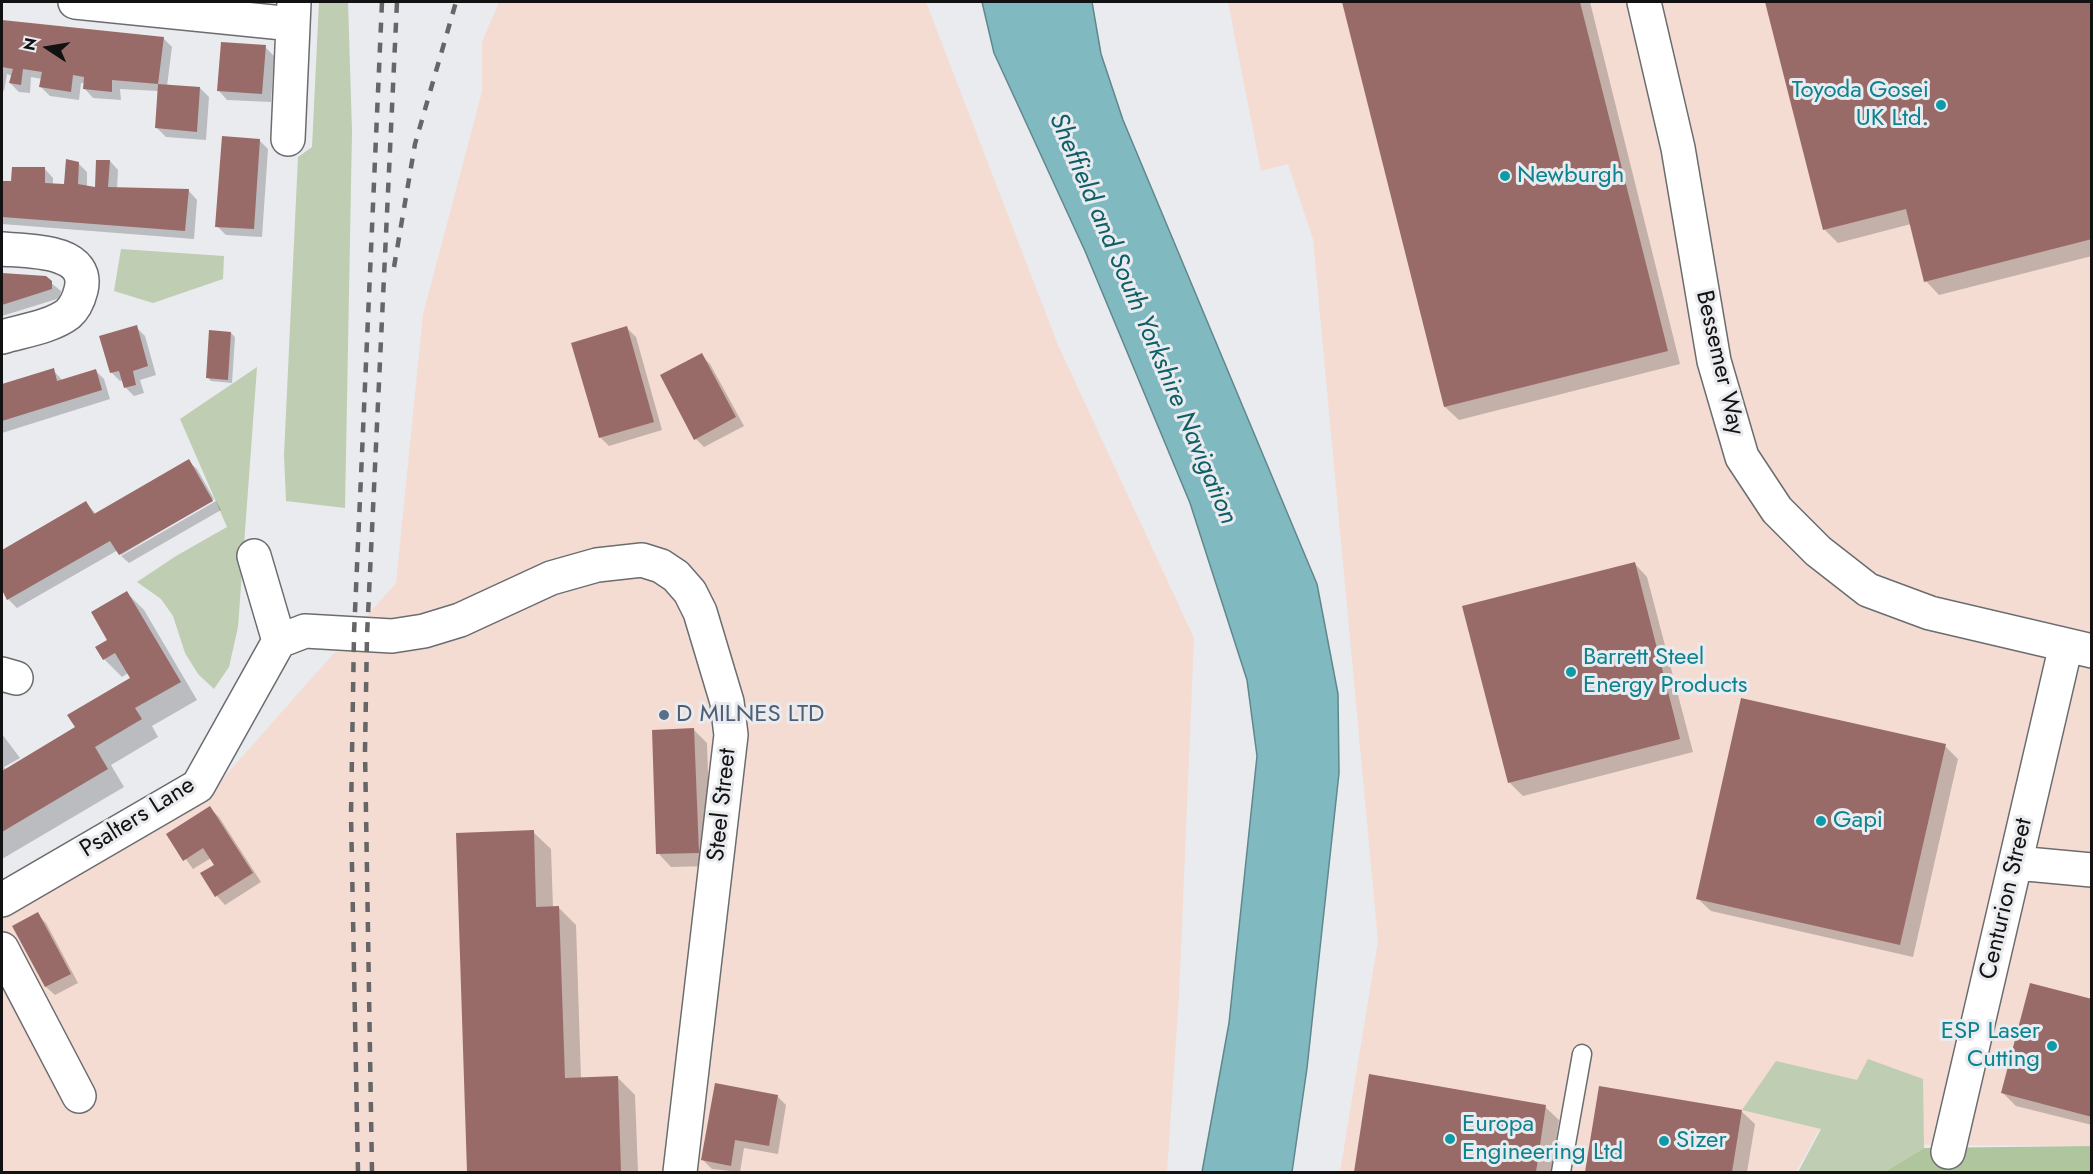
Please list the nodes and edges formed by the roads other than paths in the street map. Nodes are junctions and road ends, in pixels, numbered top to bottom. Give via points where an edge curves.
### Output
1 (75, 2) edge
2 (1644, 2) edge
3 (293, 13) edge
4 (288, 139) dead end
5 (2, 249) edge
6 (2, 337) edge
7 (254, 556) dead end
8 (279, 641) junction
9 (2079, 648) edge
10 (2016, 863) junction
11 (2091, 870) edge
12 (2, 900) edge
13 (2, 949) edge
14 (1582, 1054) dead end
15 (79, 1096) dead end
16 (1948, 1152) dead end
17 (680, 1173) edge
18 (1561, 1173) edge

1 - 3 street
2 - 9 street, Bessemer Way via 1678,148 1714,361 1742,457 1777,510 1868,590 1930,613
3 - 4 street
5 - 6 street via 63,256 76,268 82,283 78,301 68,314
7 - 8 street
8 - 12 street, Psalters Lane via 198,786
8 - 17 street, Steel Street via 305,631 392,636 424,632 460,620 551,578 608,564 642,560 676,576 690,591 727,702 731,735
9 - 10 street, Centurion Street
10 - 11 street
10 - 16 street, Centurion Street
13 - 15 street
14 - 18 lane

